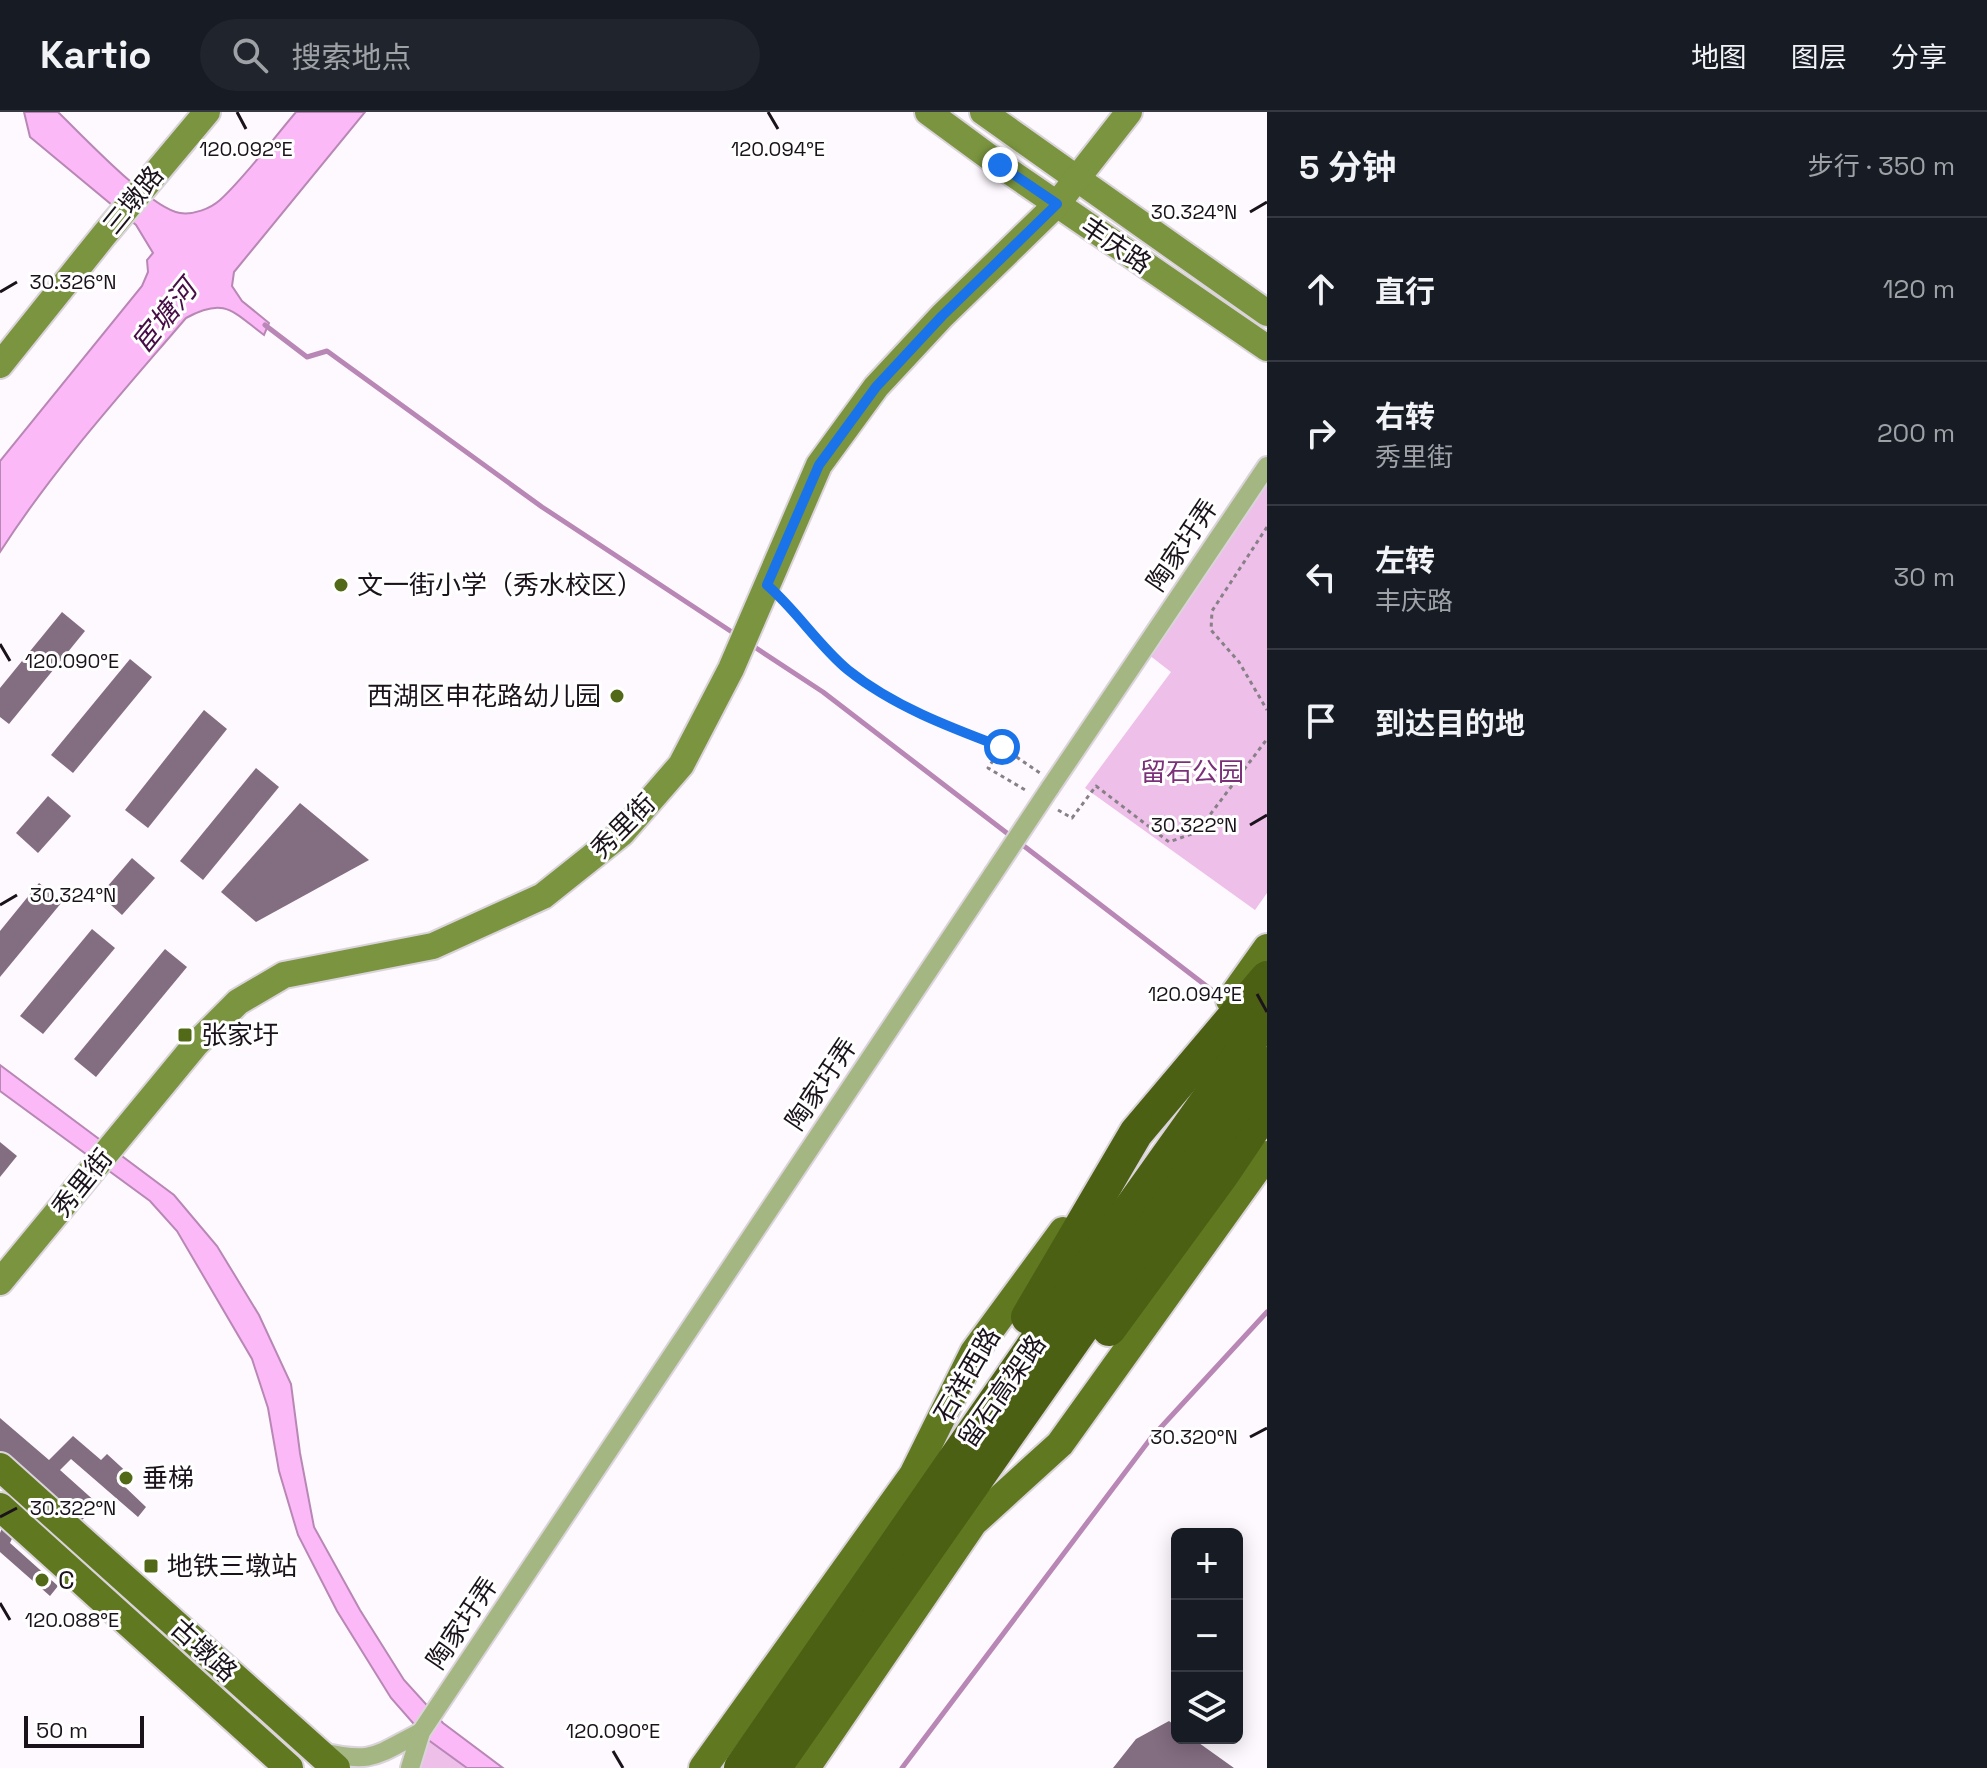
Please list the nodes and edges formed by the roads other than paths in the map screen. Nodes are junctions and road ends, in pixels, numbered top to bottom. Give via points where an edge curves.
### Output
1 (207, 112) edge
2 (928, 112) edge
3 (983, 112) edge
4 (1129, 112) edge
5 (1078, 180) junction
6 (1057, 204) junction
7 (1267, 313) edge
8 (1267, 348) edge
9 (0, 365) edge
10 (1267, 466) edge
11 (1267, 948) edge
12 (1252, 1011) edge
13 (1265, 1111) edge
14 (1136, 1133) junction
15 (1267, 1156) edge
16 (0, 1282) edge
17 (0, 1467) edge
18 (0, 1507) edge
19 (948, 1516) junction
20 (421, 1732) junction
21 (326, 1759) edge
22 (289, 1768) edge
23 (410, 1768) edge
24 (703, 1768) edge
25 (741, 1768) edge
26 (774, 1768) edge
27 (806, 1768) edge

1 - 9 street, 三墩路
2 - 6 street, 丰庆路
3 - 5 street, 丰庆路
4 - 5 street, 秀里街
5 - 6 street, 秀里街
5 - 7 street, 丰庆路
6 - 8 street, 丰庆路
6 - 16 street, 秀里街 via 876,387 819,465 731,669 681,765 622,833 543,896 433,946 284,975 238,1002 196,1044
10 - 20 street, 陶家圩弄, bridge
11 - 12 main road
12 - 14 highway
12 - 19 highway, 留石高架路 via 1066,1299
13 - 19 highway via 1048,1408
14 - 19 highway via 1033,1310 982,1383
14 - 24 main road, 石祥西路 via 974,1352 913,1475
15 - 19 main road via 1060,1444
17 - 21 main road, 古墩路
18 - 22 main road, 古墩路
19 - 25 highway, 留石高架路
19 - 26 highway, 留石高架路
19 - 27 main road
20 - 21 street via 377,1755
20 - 23 street, 陶家圩弄

